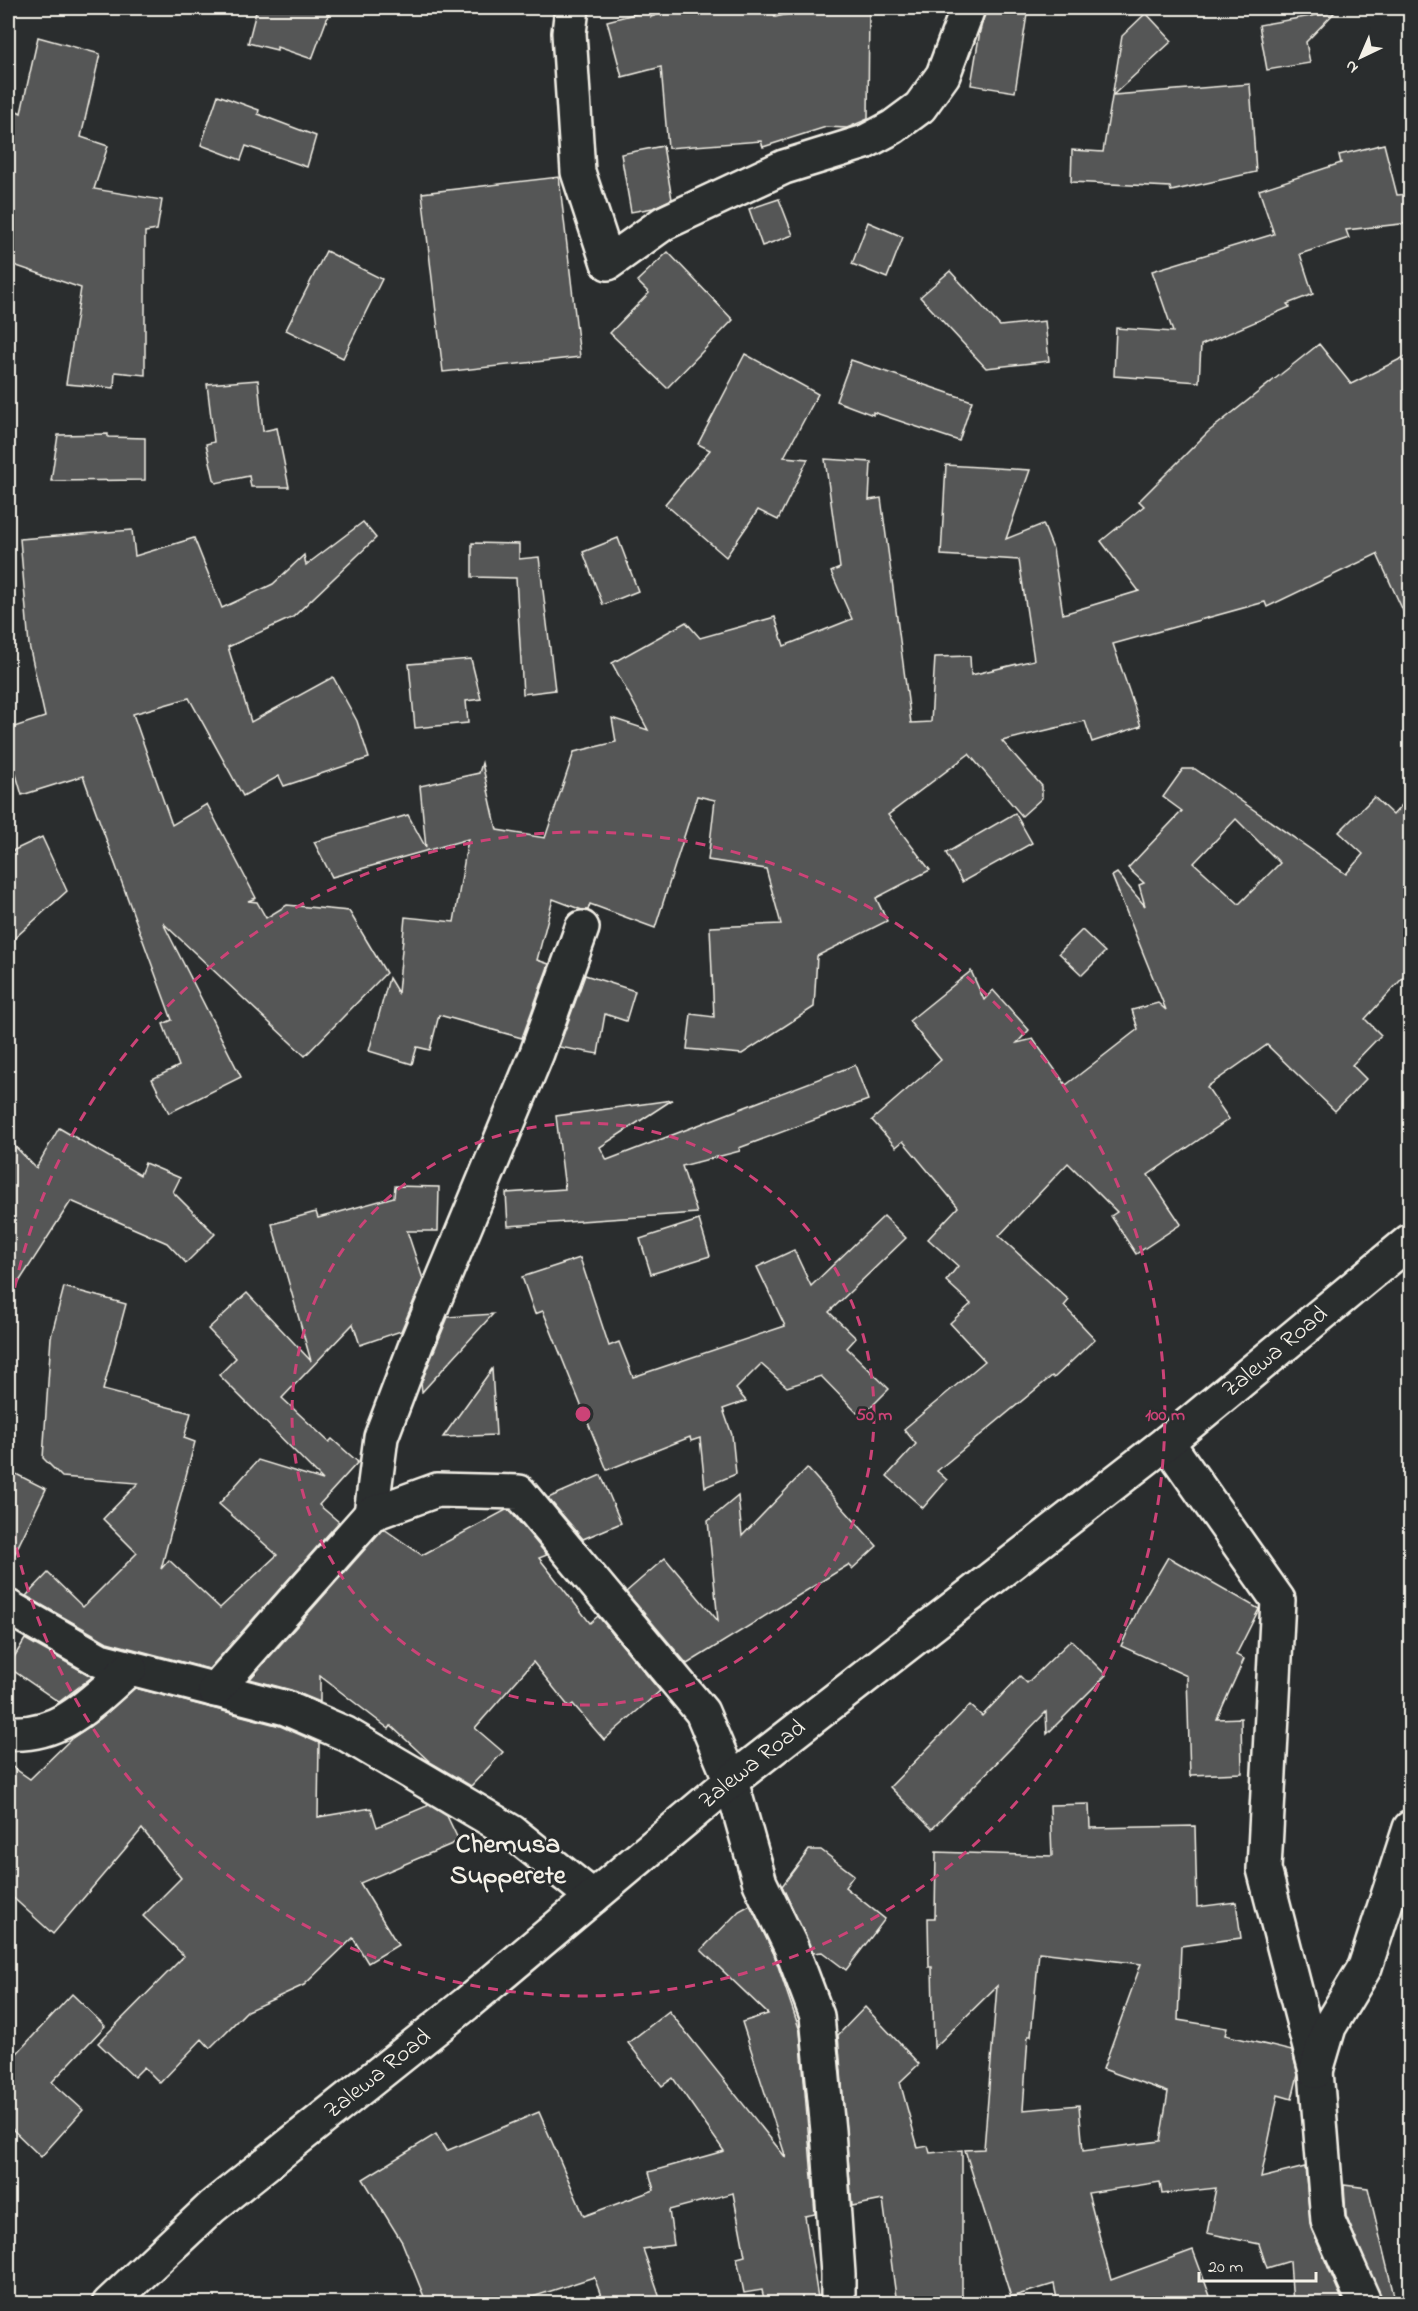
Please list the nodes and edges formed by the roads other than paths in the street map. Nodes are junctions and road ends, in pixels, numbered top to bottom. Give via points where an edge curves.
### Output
1 (572, 8) edge
2 (968, 8) edge
3 (582, 928) dead end
4 (1410, 1241) edge
5 (1167, 1442) junction
6 (371, 1515) junction
7 (8, 1607) edge
8 (130, 1668) junction
9 (215, 1690) junction
10 (8, 1733) edge
11 (731, 1781) junction
12 (1410, 1828) edge
13 (593, 1897) junction
14 (1316, 2071) junction
15 (109, 2304) edge
16 (838, 2304) edge
17 (1365, 2304) edge

1 - 2 main road via 569,33 578,172 608,262 664,223 784,167 865,142 893,127 920,107 944,75
3 - 6 main road via 537,1053 381,1437
4 - 5 main road, Zalewa Road
5 - 11 main road, Zalewa Road
5 - 14 main road via 1278,1600 1264,1869
6 - 9 main road
6 - 11 main road via 437,1490 519,1492 702,1712
7 - 8 main road via 85,1653
8 - 9 main road
8 - 10 main road via 62,1723 42,1732
9 - 13 main road via 286,1708 346,1734 512,1832
11 - 13 main road, Zalewa Road
11 - 16 main road via 760,1883 791,1947 817,2016
12 - 14 main road via 1365,1967 1329,2027
13 - 15 main road, Zalewa Road via 212,2207
14 - 17 main road via 1328,2221

